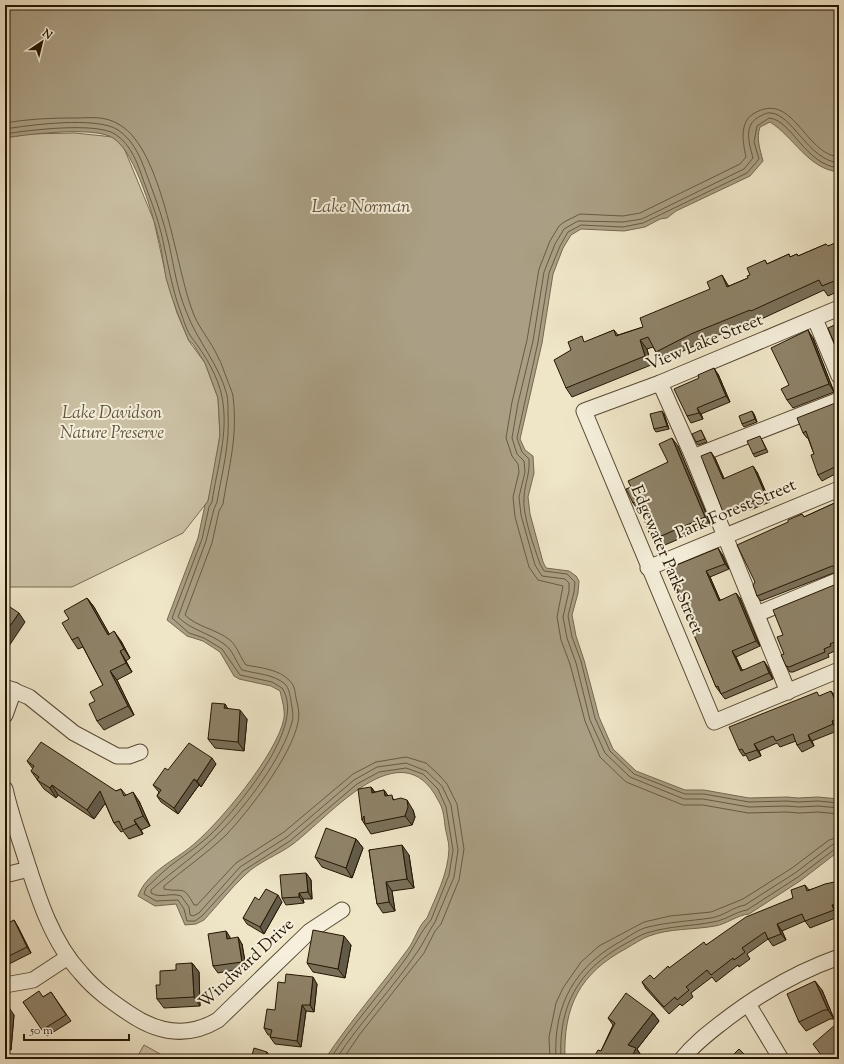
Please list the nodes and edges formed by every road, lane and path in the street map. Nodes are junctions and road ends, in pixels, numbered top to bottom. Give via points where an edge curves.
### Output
1 (839, 308) edge
2 (815, 319) junction
3 (839, 376) edge
4 (660, 383) junction
5 (839, 400) edge
6 (584, 411) joint
7 (693, 457) junction
8 (839, 489) edge
9 (725, 535) junction
10 (648, 568) junction
11 (839, 580) edge
12 (757, 614) junction
13 (839, 670) edge
14 (9, 689) edge
15 (788, 692) junction
16 (5, 715) edge
17 (140, 752) dead end
18 (5, 789) edge
19 (29, 869) junction
20 (5, 875) edge
21 (342, 910) dead end
22 (68, 957) junction
23 (839, 957) edge
24 (5, 985) edge
25 (748, 1004) junction
26 (682, 1059) edge
27 (781, 1059) edge

1 - 2 street, View Lake Street
2 - 3 street
2 - 4 street, View Lake Street
4 - 6 street, View Lake Street
4 - 7 street
5 - 7 street
6 - 10 street, Edgewater Park Street
7 - 9 street
8 - 9 street, Park Forest Street
9 - 10 street, Park Forest Street
9 - 12 street
10 - 15 street, Edgewater Park Street via 714,722
11 - 12 street
12 - 15 street
13 - 15 street
14 - 16 street
14 - 17 street via 38,702 74,733 117,756 129,756
18 - 19 street, Windward Drive
19 - 20 street
19 - 22 street, Windward Drive via 55,935
21 - 22 street, Windward Drive via 310,931 218,1020 194,1030 165,1031 138,1020 105,997 80,973
22 - 24 street via 32,980
23 - 25 street via 813,966 774,985
25 - 26 street via 692,1046
25 - 27 street

